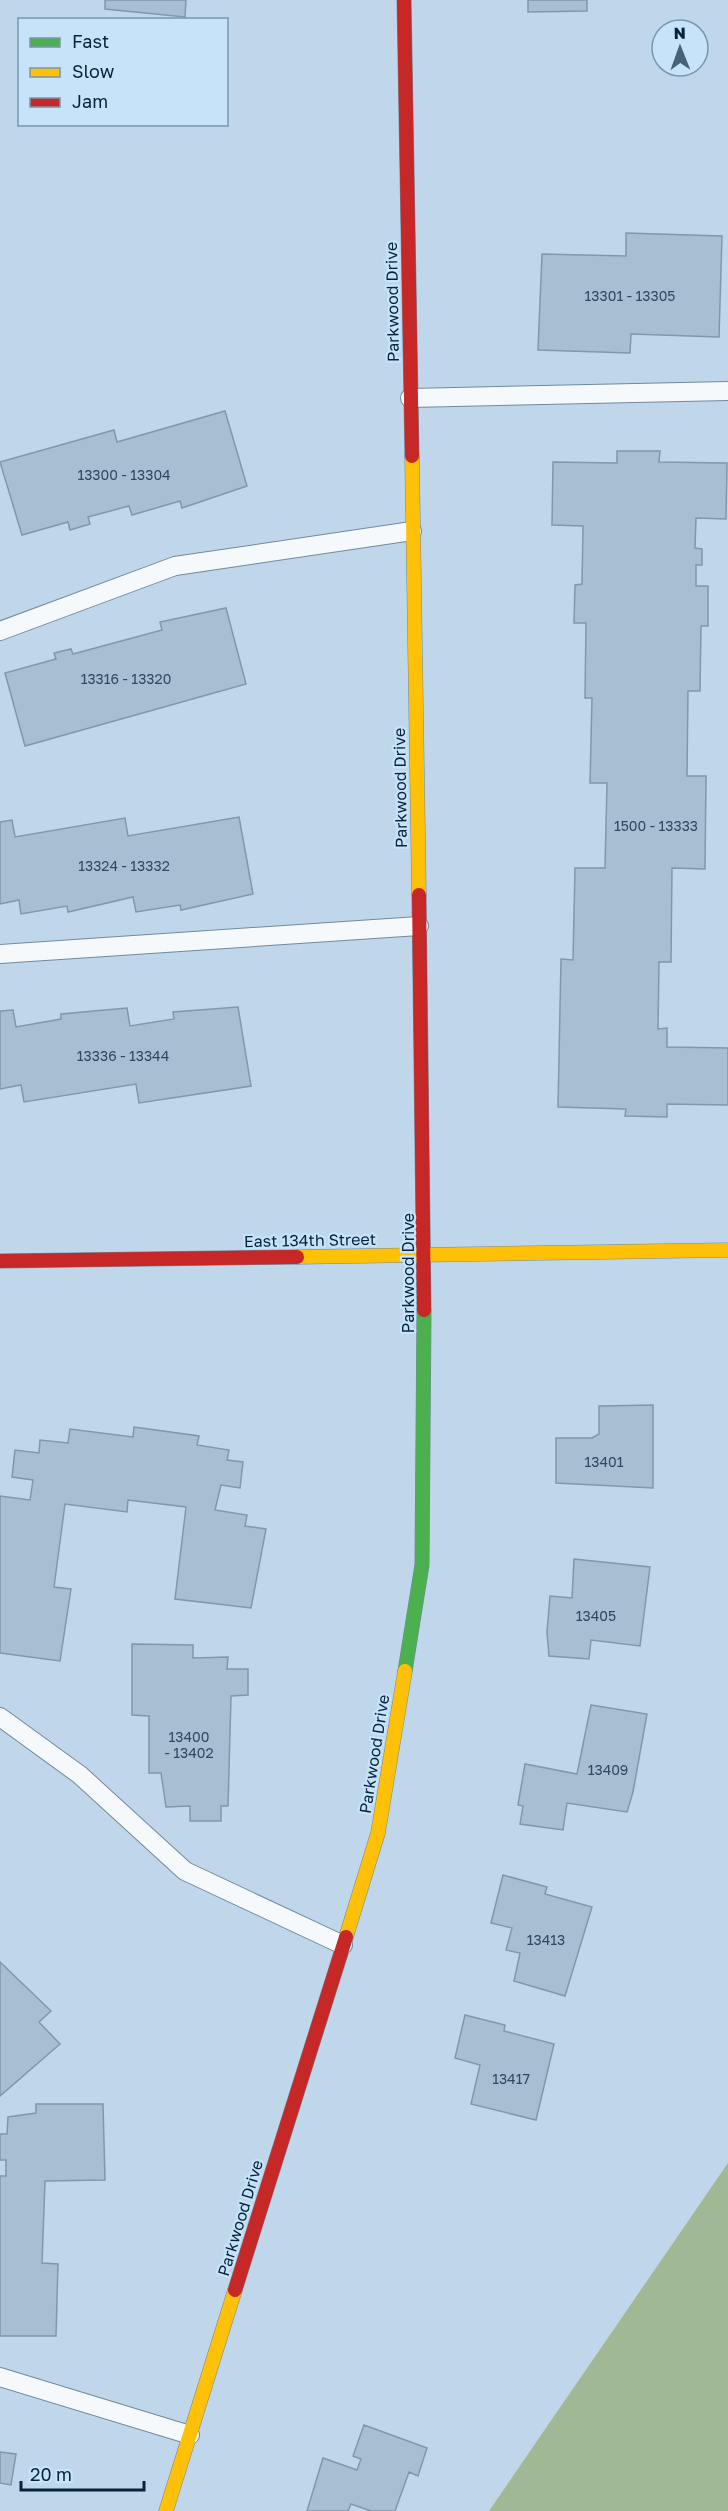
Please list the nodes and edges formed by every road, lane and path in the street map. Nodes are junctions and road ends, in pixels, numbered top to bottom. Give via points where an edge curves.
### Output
1 (404, 0) edge
2 (728, 391) edge
3 (410, 398) junction
4 (412, 531) junction
5 (0, 631) edge
6 (419, 926) junction
7 (0, 954) edge
8 (728, 1250) edge
9 (425, 1254) junction
10 (0, 1262) edge
11 (0, 1717) edge
12 (343, 1945) junction
13 (0, 2377) edge
14 (190, 2435) junction
15 (166, 2511) edge

1 - 3 street, Parkwood Drive
2 - 3 lane
3 - 4 street, Parkwood Drive
4 - 5 lane via 175,566
4 - 6 street, Parkwood Drive
6 - 7 lane
6 - 9 street, Parkwood Drive
8 - 9 street, East 134th Street
9 - 10 street, East 134th Street
9 - 12 street, Parkwood Drive via 422,1565 378,1833
11 - 12 lane via 80,1776 185,1871
12 - 14 street, Parkwood Drive
13 - 14 lane
14 - 15 street, Parkwood Drive

